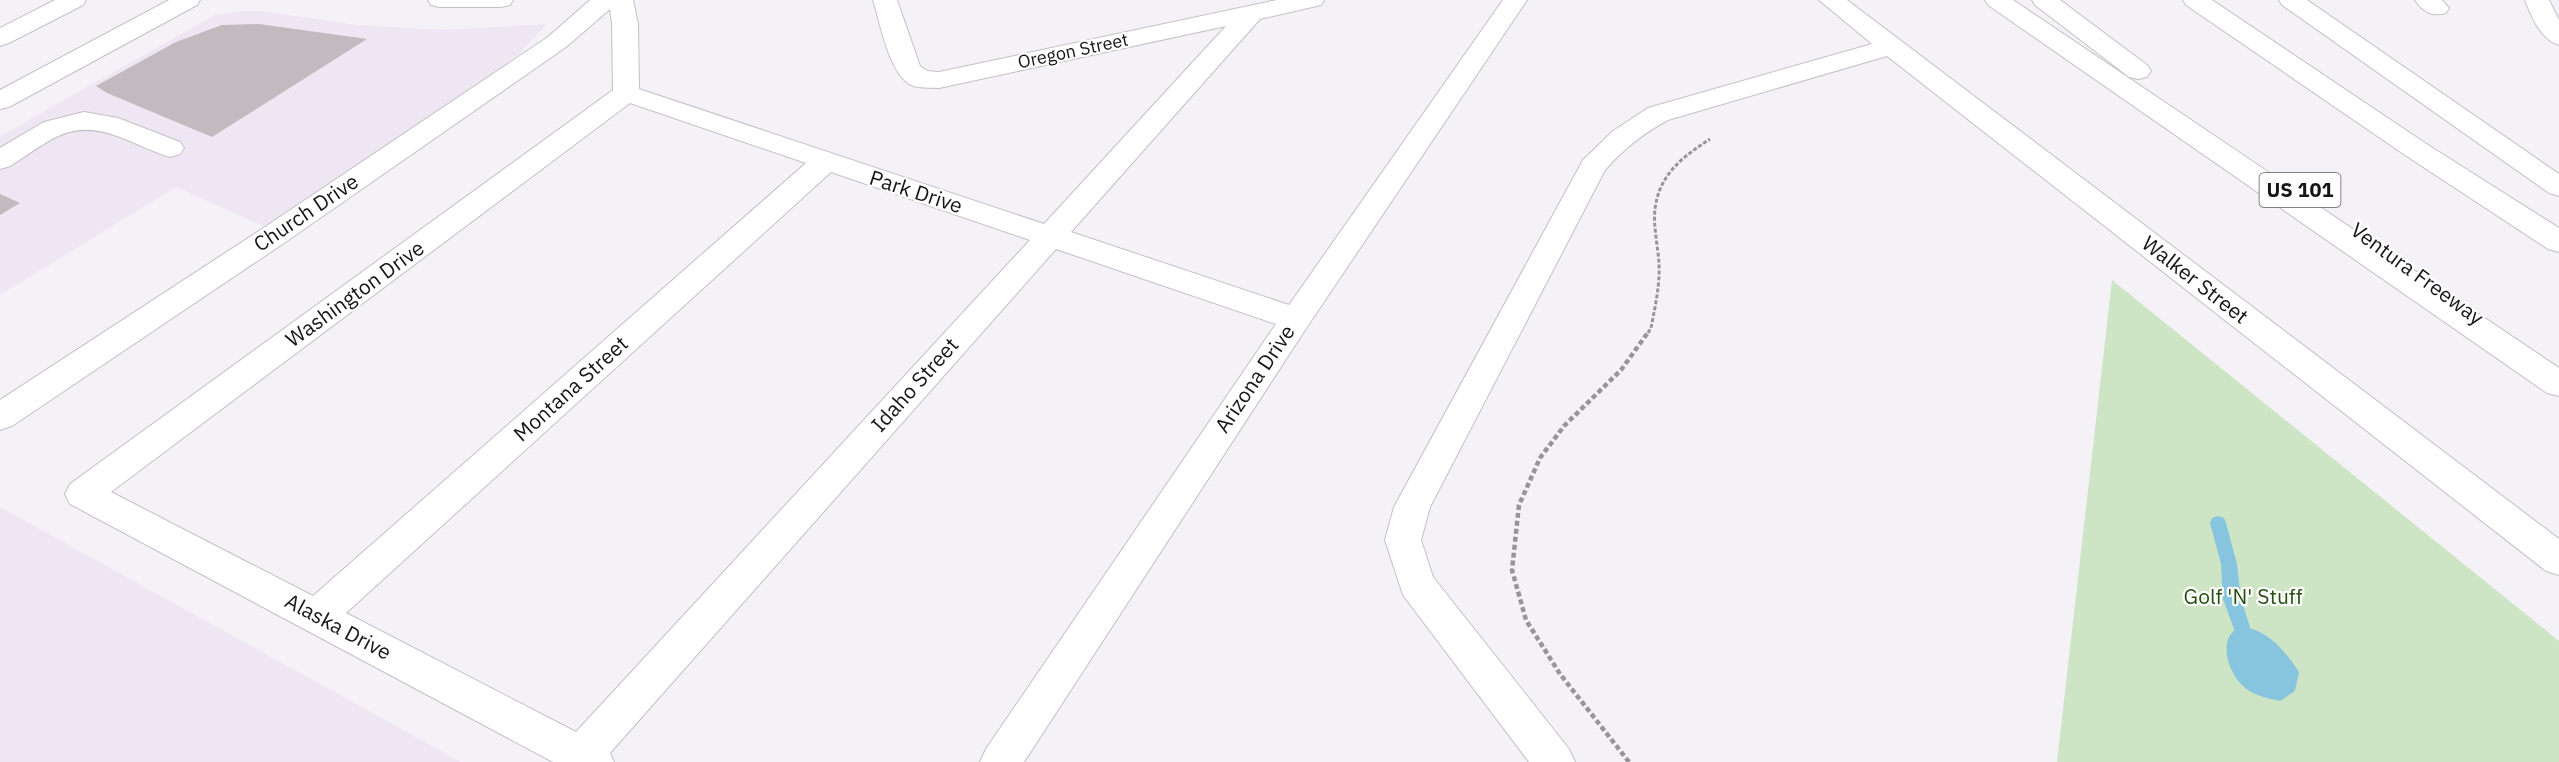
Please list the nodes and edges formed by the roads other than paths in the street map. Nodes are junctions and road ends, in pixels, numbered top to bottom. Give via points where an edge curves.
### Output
1 (74, 0) edge
2 (188, 0) edge
3 (440, 0) edge
4 (501, 0) edge
5 (604, 0) edge
6 (621, 0) edge
7 (885, 0) edge
8 (1312, 0) edge
9 (1515, 0) edge
10 (1831, 0) edge
11 (1997, 0) edge
12 (2044, 0) edge
13 (2195, 0) edge
14 (2290, 0) edge
15 (2537, 0) edge
16 (1251, 14) junction
17 (2559, 37) edge
18 (0, 38) edge
19 (1891, 47) junction
20 (626, 93) junction
21 (0, 101) edge
22 (170, 148) dead end
23 (0, 160) edge
24 (825, 162) junction
25 (2559, 187) edge
26 (1050, 236) junction
27 (2559, 242) edge
28 (1296, 319) junction
29 (2559, 376) edge
30 (2559, 384) edge
31 (0, 417) edge
32 (83, 494) joint
33 (2559, 560) edge
34 (317, 616) junction
35 (587, 759) edge
36 (1001, 762) edge
37 (1554, 762) edge

1 - 18 main road
2 - 21 main road
3 - 4 main road
5 - 31 main road, Church Drive via 557,42
6 - 20 main road
7 - 16 main road, Oregon Street via 908,69 920,79 939,80
8 - 16 main road, Oregon Street
9 - 28 main road, Arizona Drive
10 - 19 main road, Walker Street
11 - 30 main road
12 - 29 main road, Ventura Freeway / US 101
13 - 27 main road
14 - 25 main road
15 - 17 main road
16 - 26 main road, Idaho Street
19 - 33 main road, Walker Street
19 - 37 main road via 1658,114 1608,147 1593,166 1412,507 1403,540 1416,584
20 - 24 main road, Park Drive
20 - 32 main road, Washington Drive
22 - 23 main road via 97,120 74,121
24 - 26 main road, Park Drive
24 - 34 main road, Montana Street
26 - 28 main road, Park Drive
26 - 35 main road, Idaho Street
28 - 36 main road, Arizona Drive
32 - 34 main road, Alaska Drive
34 - 35 main road, Alaska Drive

